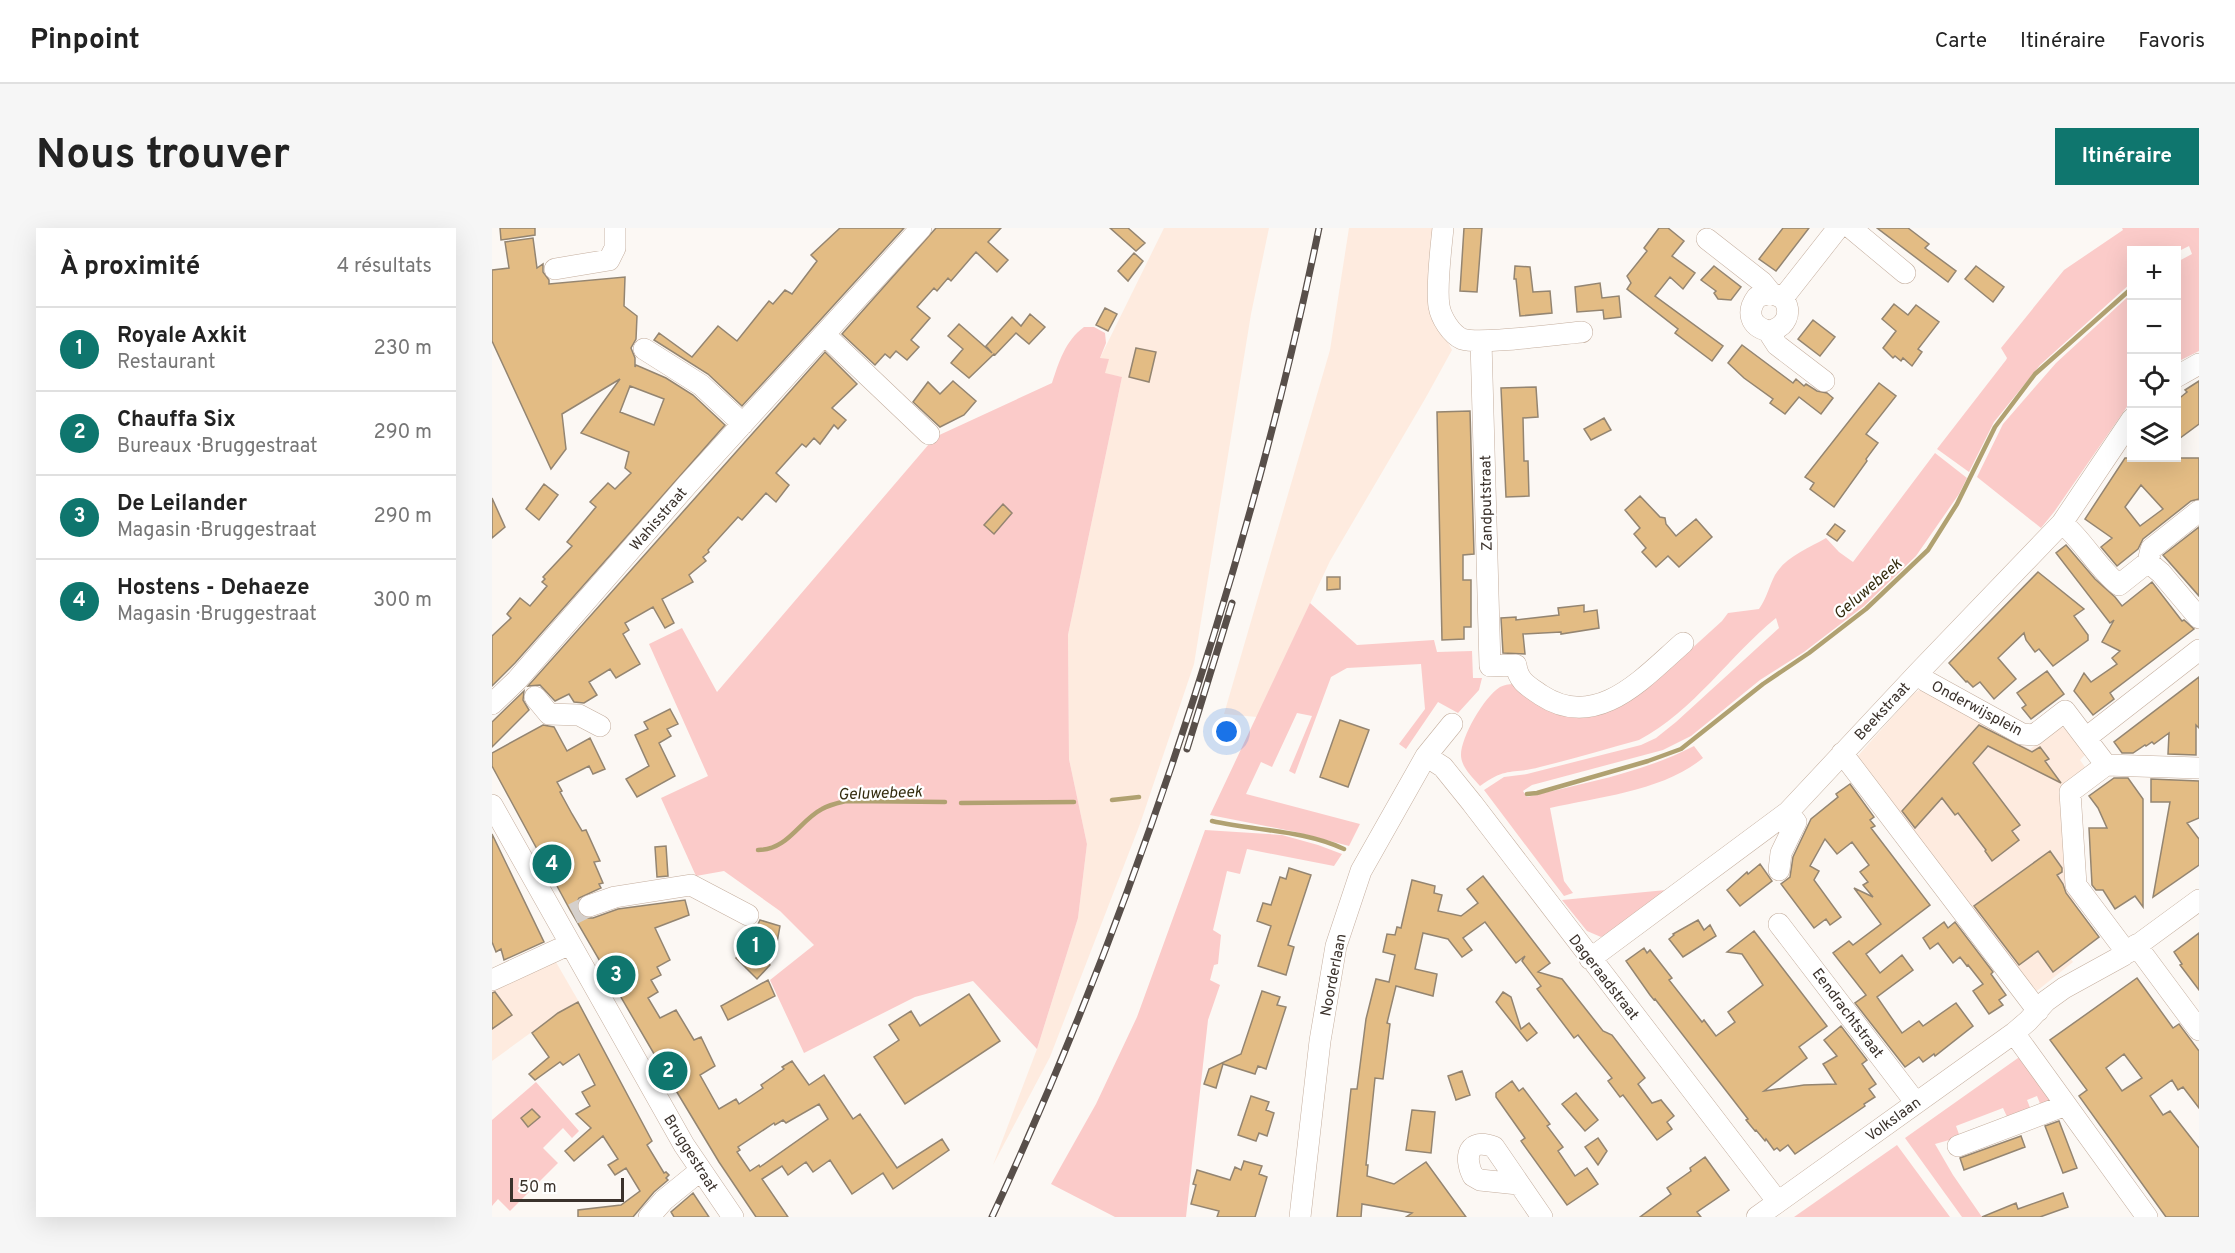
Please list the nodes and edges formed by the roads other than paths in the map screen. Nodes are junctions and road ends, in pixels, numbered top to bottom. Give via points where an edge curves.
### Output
1 (615, 228) edge
2 (921, 228) edge
3 (1443, 228) edge
4 (1838, 228) edge
5 (1851, 228) edge
6 (1707, 239) dead end
7 (555, 269) dead end
8 (1905, 273) dead end
9 (1777, 295) junction
10 (1768, 331) junction
11 (1582, 332) dead end
12 (825, 335) junction
13 (1481, 340) junction
14 (644, 349) dead end
15 (2199, 364) edge
16 (2181, 374) edge
17 (1824, 381) dead end
18 (743, 424) junction
19 (2127, 426) edge
20 (929, 434) dead end
21 (2199, 512) edge
22 (2062, 523) junction
23 (2148, 562) junction
24 (2199, 618) edge
25 (1683, 643) dead end
26 (2199, 650) edge
27 (1918, 673) junction
28 (525, 688) junction
29 (492, 704) edge
30 (1452, 724) dead end
31 (600, 726) dead end
32 (2086, 738) junction
33 (1842, 753) junction
34 (1426, 756) junction
35 (2106, 765) junction
36 (2199, 768) edge
37 (492, 805) edge
38 (1788, 812) junction
39 (1779, 870) dead end
40 (2199, 900) edge
41 (573, 914) junction
42 (748, 915) dead end
43 (1779, 924) dead end
44 (570, 944) junction
45 (2132, 949) junction
46 (1590, 958) junction
47 (492, 980) edge
48 (2027, 1022) junction
49 (2199, 1030) edge
50 (1916, 1103) junction
51 (2066, 1105) junction
52 (1958, 1146) dead end
53 (701, 1170) junction
54 (1518, 1184) dead end
55 (1778, 1202) junction
56 (2141, 1216) edge
57 (649, 1217) edge
58 (733, 1217) edge
59 (1300, 1217) edge
60 (1542, 1217) edge
61 (1757, 1217) edge

1 - 7 street via 615,248 609,260
2 - 12 street, Wahisstraat
3 - 13 street via 1439,305 1452,332 1462,339
4 - 9 street
5 - 8 street
6 - 9 street
9 - 10 street via 1787,304 1787,320 1776,330
9 - 10 street via 1757,297 1750,310 1755,324
10 - 17 street via 1777,345
11 - 13 street
12 - 18 street, Wahisstraat
12 - 20 street
13 - 25 street, Zandputstraat via 1490,666 1516,664 1517,676 1526,685 1548,700 1579,708 1601,704 1633,688
14 - 18 street via 701,385
15 - 16 street
18 - 28 street, Wahisstraat
19 - 22 street, Beekstraat
21 - 23 street via 2151,549
22 - 23 street via 2119,585
22 - 27 street, Beekstraat
23 - 24 street
26 - 32 street
27 - 32 street, Onderwijsplein via 2022,734 2034,735 2065,711
27 - 33 street, Beekstraat
28 - 29 street, Wahisstraat
28 - 31 street via 549,714 579,715
30 - 34 street, Noorderlaan
32 - 35 street, Onderwijsplein
33 - 38 street, Beekstraat
33 - 48 street
34 - 46 street, Dageraadstraat via 1443,767
34 - 59 street, Noorderlaan via 1361,871 1336,946 1320,1041
35 - 36 street
35 - 45 street via 2070,792 2076,885
37 - 41 street, Bruggestraat
38 - 39 street via 1796,822 1781,853
38 - 46 street, Beekstraat
40 - 45 street, Volkslaan
41 - 42 street via 615,897 691,885
41 - 44 street, Bruggestraat
43 - 50 street, Eendrachtstraat
44 - 47 street
44 - 53 street, Bruggestraat
45 - 48 street, Volkslaan via 2064,988
45 - 49 street
46 - 55 street, Dageraadstraat
48 - 50 street, Volkslaan
48 - 51 street
50 - 55 street, Volkslaan
51 - 52 street
51 - 56 street
53 - 57 street
53 - 58 street, Bruggestraat
54 - 60 street
55 - 61 street, Volkslaan

